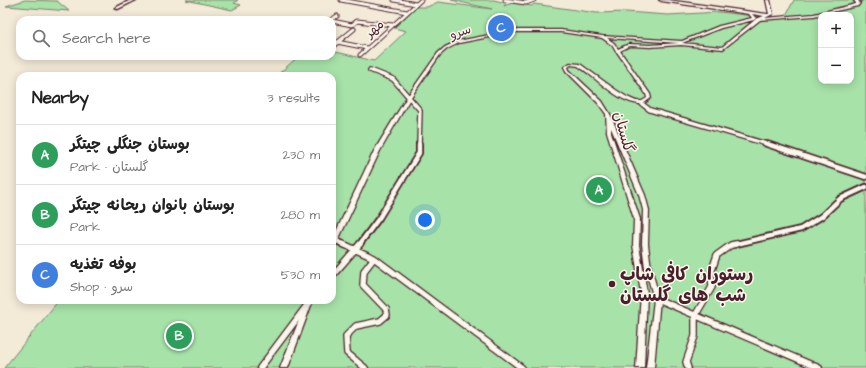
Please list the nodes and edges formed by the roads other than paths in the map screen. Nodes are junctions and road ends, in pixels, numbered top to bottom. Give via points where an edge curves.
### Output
1 (125, 0) edge
2 (134, 0) edge
3 (341, 0) edge
4 (394, 0) edge
5 (421, 0) edge
6 (505, 0) edge
7 (534, 0) edge
8 (661, 0) edge
9 (768, 0) edge
10 (860, 0) edge
11 (416, 4) junction
12 (111, 6) dead end
13 (117, 8) dead end
14 (407, 12) junction
15 (766, 15) junction
16 (755, 18) junction
17 (336, 21) edge
18 (393, 24) junction
19 (354, 29) dead end
20 (602, 38) junction
21 (338, 42) joint
22 (367, 48) junction
23 (617, 51) junction
24 (360, 55) dead end
25 (370, 70) dead end
26 (409, 97) junction
27 (642, 104) junction
28 (608, 114) junction
29 (866, 177) edge
30 (866, 187) edge
31 (336, 238) edge
32 (336, 240) edge
33 (356, 249) junction
34 (374, 258) junction
35 (336, 272) edge
36 (657, 299) junction
37 (308, 304) edge
38 (309, 304) edge
39 (695, 316) junction
40 (260, 368) edge
41 (284, 368) edge
42 (365, 368) edge
43 (522, 368) edge
44 (640, 368) edge
45 (650, 368) edge
46 (688, 368) edge
47 (819, 368) edge

1 - 12 main road
2 - 13 main road
3 - 14 street
4 - 11 street
5 - 11 street, مهر
6 - 7 street via 531,3
8 - 16 street
9 - 15 street via 771,14
10 - 16 street via 856,1 856,5 814,15
11 - 14 street, مهر
14 - 18 street, مهر
15 - 16 street
15 - 16 street
16 - 20 street, سرو via 720,27 682,42
16 - 23 street via 723,48 681,44 629,45
17 - 18 street via 352,25 357,21
18 - 22 street, مهر
19 - 21 street
20 - 23 street, گلستان via 613,44
20 - 26 street, سرو via 561,31 515,30 458,42 439,54
21 - 22 street
22 - 24 street, مهر
23 - 27 street, گلستان via 648,94 647,102
25 - 26 street via 393,79
26 - 31 street, سرو via 377,151
26 - 33 street via 420,110 420,153
27 - 28 street, گلستان via 620,96 579,65 570,64 566,67 600,102
27 - 29 street via 650,110 754,140
28 - 36 street via 646,210 645,244 648,268
28 - 44 street, گلستان via 609,132 637,219 636,245 644,293
30 - 39 street via 840,199 822,216 801,230 731,245 717,255 711,273 712,287
32 - 33 street
33 - 34 street
33 - 35 street
34 - 42 street via 364,271 363,285 386,309 387,315 380,321 356,326 346,336 347,353
34 - 43 street
36 - 39 street
36 - 45 street
37 - 40 street
38 - 41 street
39 - 46 street via 695,336 686,362
39 - 47 street

